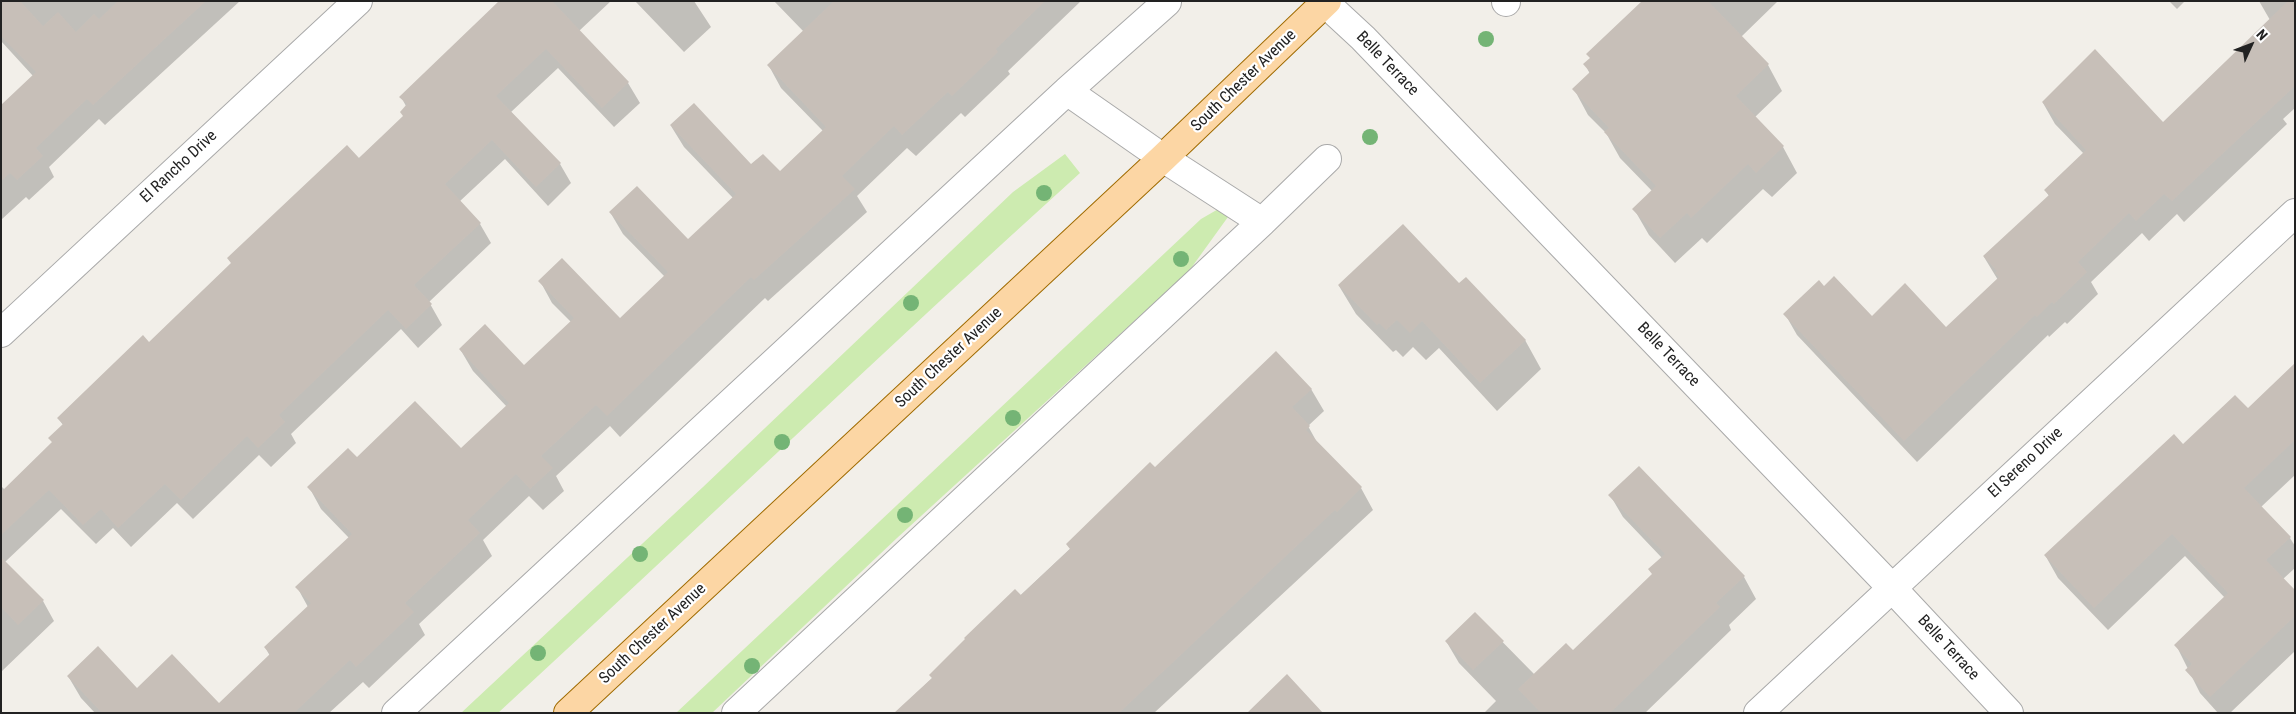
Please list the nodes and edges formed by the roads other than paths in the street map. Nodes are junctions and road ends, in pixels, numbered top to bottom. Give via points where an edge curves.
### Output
1 (358, 1) edge
2 (1168, 2) edge
3 (1325, 2) edge
4 (1067, 91) junction
5 (1163, 158) junction
6 (1327, 160) dead end
7 (2295, 213) edge
8 (1262, 222) junction
9 (1, 333) edge
10 (1892, 588) junction
11 (396, 713) edge
12 (568, 713) edge
13 (736, 713) edge
14 (1758, 713) edge
15 (2009, 713) edge

1 - 9 street, El Rancho Drive
2 - 4 street
3 - 5 main road, South Chester Avenue
3 - 10 street, Belle Terrace
4 - 5 street
4 - 11 street
5 - 8 street
5 - 12 main road, South Chester Avenue
6 - 8 street
7 - 10 street, El Sereno Drive
8 - 13 street
10 - 14 street, El Sereno Drive
10 - 15 street, Belle Terrace

